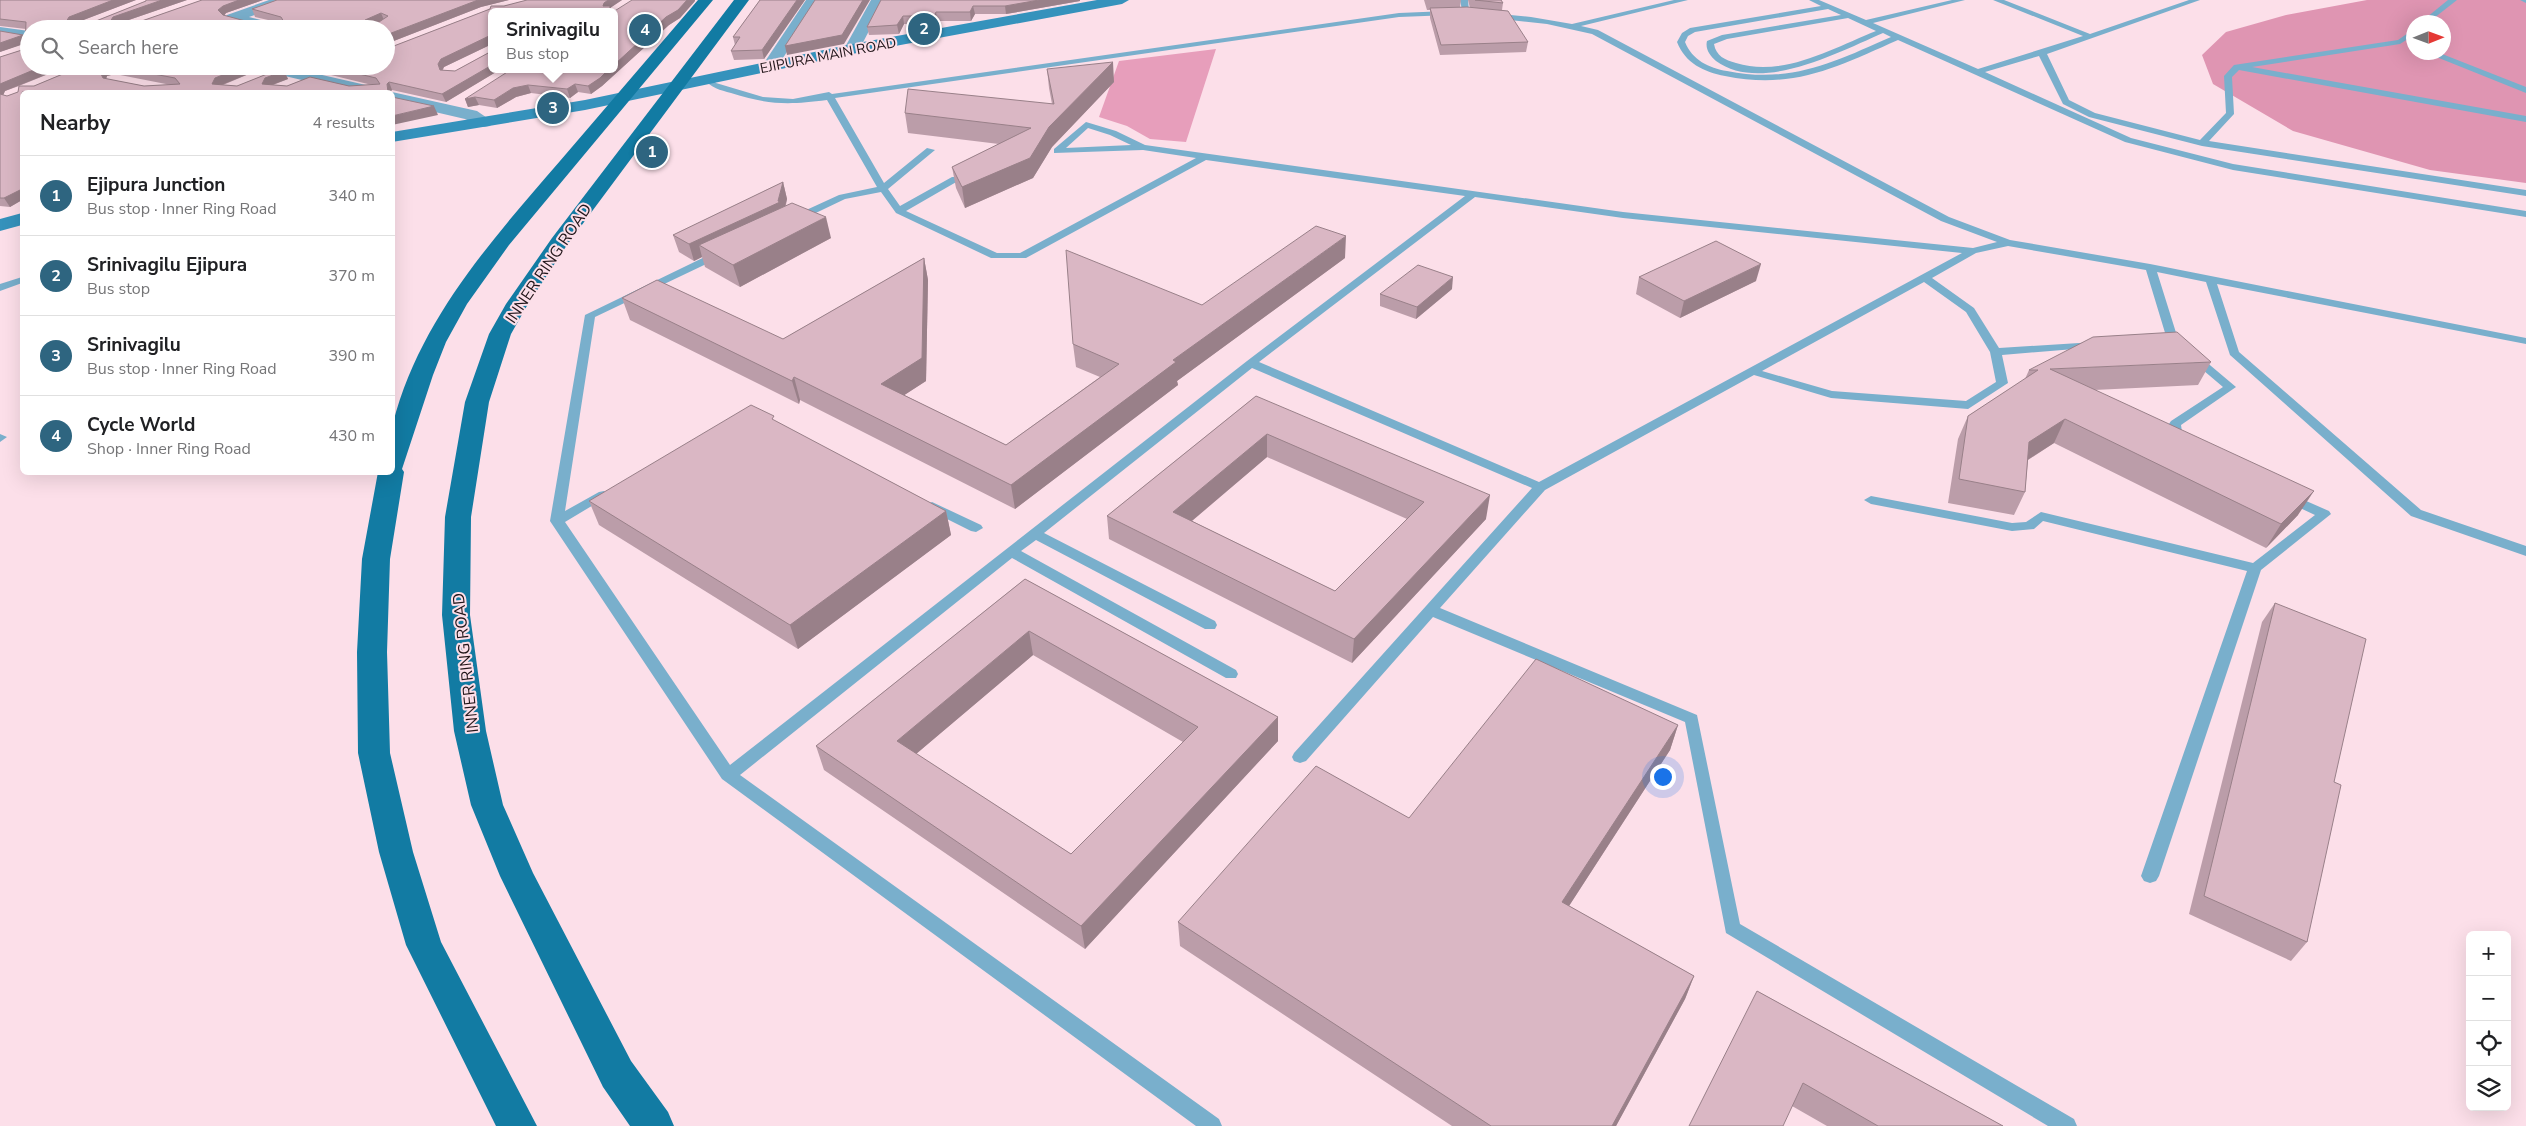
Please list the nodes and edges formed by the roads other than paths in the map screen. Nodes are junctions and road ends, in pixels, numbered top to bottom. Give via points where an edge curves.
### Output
1 (283, 0) edge
2 (706, 0) edge
3 (742, 0) edge
4 (813, 0) edge
5 (878, 0) edge
6 (1122, 0) edge
7 (1464, 0) edge
8 (1684, 0) edge
9 (1813, 0) edge
10 (1961, 0) edge
11 (1997, 0) edge
12 (2196, 0) edge
13 (2453, 0) edge
14 (1089, 3) edge
15 (1829, 7) junction
16 (1466, 12) junction
17 (2434, 15) edge
18 (1849, 16) junction
19 (240, 20) edge
20 (1865, 23) junction
21 (1572, 26) junction
22 (1884, 30) junction
23 (0, 32) edge
24 (20, 35) edge
25 (2089, 36) junction
26 (1899, 37) junction
27 (2406, 37) edge
28 (2400, 42) junction
29 (2406, 44) edge
30 (852, 49) junction
31 (2042, 53) junction
32 (2449, 60) edge
33 (770, 66) junction
34 (2237, 68) junction
35 (1976, 72) junction
36 (267, 75) edge
37 (305, 75) edge
38 (330, 75) edge
39 (317, 79) junction
40 (708, 79) junction
41 (253, 81) edge
42 (676, 86) junction
43 (285, 89) edge
44 (364, 90) edge
45 (2526, 90) edge
46 (829, 95) junction
47 (470, 97) edge
48 (624, 97) junction
49 (395, 98) edge
50 (446, 110) junction
51 (2526, 119) edge
52 (484, 122) junction
53 (395, 137) edge
54 (2202, 143) junction
55 (1143, 147) junction
56 (930, 150) dead end
57 (1205, 156) junction
58 (956, 178) edge
59 (883, 190) junction
60 (2526, 193) edge
61 (1472, 195) junction
62 (899, 212) junction
63 (2526, 214) edge
64 (20, 220) edge
65 (788, 222) edge
66 (0, 225) edge
67 (2008, 243) junction
68 (734, 248) edge
69 (1972, 251) junction
70 (2150, 267) junction
71 (1924, 278) junction
72 (2210, 279) junction
73 (20, 281) edge
74 (0, 288) edge
75 (2152, 340) edge
76 (2526, 341) edge
77 (2104, 344) edge
78 (2179, 345) junction
79 (1996, 352) junction
80 (1251, 363) junction
81 (1755, 372) junction
82 (2194, 453) edge
83 (395, 455) edge
84 (390, 475) edge
85 (1540, 487) junction
86 (618, 488) edge
87 (2272, 490) edge
88 (1871, 500) dead end
89 (923, 502) edge
90 (558, 521) junction
91 (976, 528) dead end
92 (1034, 533) junction
93 (1010, 551) junction
94 (2526, 551) edge
95 (2255, 568) junction
96 (1431, 610) junction
97 (1210, 625) dead end
98 (1231, 674) dead end
99 (1300, 757) dead end
100 (728, 775) junction
101 (2150, 876) dead end
102 (517, 1126) edge
103 (654, 1126) edge
104 (1212, 1126) edge
105 (2067, 1126) edge

1 - 19 street via 232,18
2 - 48 main road
3 - 42 main road, INNER RING ROAD
4 - 33 street
5 - 30 street
6 - 14 street, EJIPURA MAIN ROAD
7 - 16 lane
8 - 21 lane
9 - 15 lane
10 - 20 lane
11 - 25 lane
12 - 25 lane
13 - 17 lane
14 - 30 street, EJIPURA MAIN ROAD
15 - 18 lane
15 - 26 lane via 1693,30 1681,42 1690,58 1712,70 1769,80 1811,74
16 - 21 lane
16 - 46 lane via 1399,15
18 - 20 lane
18 - 22 lane via 1725,37 1710,43 1710,49 1715,56 1735,67 1768,71 1786,69
20 - 22 lane
21 - 67 lane via 1595,32 1945,219
22 - 26 lane
23 - 24 street
25 - 31 lane
26 - 35 lane
27 - 28 lane
28 - 29 lane
28 - 34 lane
30 - 33 street, EJIPURA MAIN ROAD
31 - 35 lane
31 - 54 lane via 2066,102 2092,115
32 - 45 lane
33 - 40 street, EJIPURA MAIN ROAD
34 - 51 lane
34 - 54 lane via 2228,76 2230,114
35 - 63 lane via 2128,140 2233,166
36 - 41 street
37 - 39 street
38 - 39 street
39 - 43 street
39 - 44 street
40 - 42 street, EJIPURA MAIN ROAD
40 - 46 lane via 713,86 762,100 793,102
42 - 48 street, EJIPURA MAIN ROAD
42 - 103 main road, INNER RING ROAD via 559,242 500,334 477,402 458,517 456,615 470,731 487,805 517,876 617,1074
46 - 59 lane
47 - 50 street
48 - 52 street, EJIPURA MAIN ROAD
48 - 83 main road via 502,241 457,303 421,375
49 - 50 street
50 - 52 street
52 - 53 street, EJIPURA MAIN ROAD
54 - 60 lane
55 - 55 lane via 1086,125 1056,151
55 - 57 lane
56 - 59 lane
57 - 61 lane
57 - 62 lane via 1022,256 995,256
58 - 62 lane
59 - 62 lane
59 - 65 lane via 842,197
61 - 69 lane via 1623,215
61 - 80 lane
64 - 66 street
67 - 69 lane
67 - 70 lane
68 - 90 lane via 590,315
69 - 71 lane
70 - 72 lane
70 - 78 lane
71 - 79 lane via 1970,310
71 - 81 lane
72 - 76 lane
72 - 94 lane via 2234,353 2416,513
73 - 74 lane
75 - 78 lane
77 - 79 lane
78 - 82 lane via 2230,387 2175,424 2176,444
79 - 81 lane via 2002,383 1968,405 1832,394
80 - 85 lane
80 - 92 lane
81 - 85 lane
84 - 102 main road via 376,559 372,652 374,753 396,852 424,945
85 - 96 lane
86 - 90 lane
87 - 95 lane via 2324,514
88 - 95 lane via 2012,526 2028,526 2041,516
89 - 91 lane
90 - 100 lane
92 - 93 lane
92 - 97 lane
93 - 98 lane
93 - 100 lane
95 - 101 lane
96 - 99 lane
96 - 105 lane via 1692,719 1732,928
100 - 104 lane

